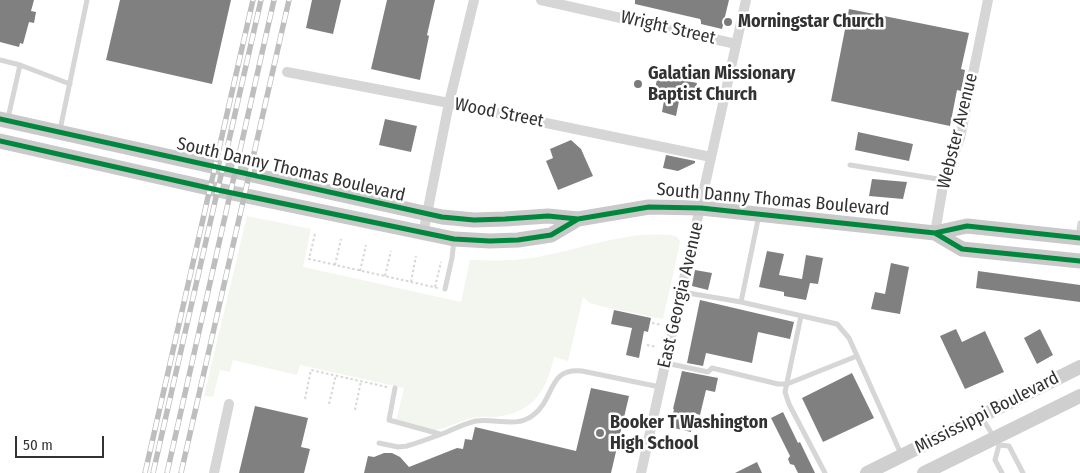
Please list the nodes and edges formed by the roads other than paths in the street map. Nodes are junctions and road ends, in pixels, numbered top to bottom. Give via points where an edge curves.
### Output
1 (87, 0) edge
2 (474, 0) edge
3 (541, 0) edge
4 (746, 0) edge
5 (988, 0) edge
6 (736, 44) junction
7 (0, 60) edge
8 (20, 65) junction
9 (287, 72) dead end
10 (70, 84) junction
11 (449, 103) junction
12 (4, 120) edge
13 (59, 133) junction
14 (0, 141) edge
15 (711, 157) junction
16 (850, 165) dead end
17 (944, 180) junction
18 (701, 208) junction
19 (759, 214) junction
20 (427, 215) junction
21 (578, 219) junction
22 (1079, 233) edge
23 (423, 234) junction
24 (935, 234) junction
25 (454, 239) junction
26 (1080, 261) edge
27 (445, 289) road end
28 (682, 292) junction
29 (741, 302) junction
30 (801, 316) junction
31 (857, 356) junction
32 (666, 363) junction
33 (1078, 371) edge
34 (787, 384) junction
35 (660, 387) junction
36 (395, 388) road end
37 (1080, 396) edge
38 (229, 404) dead end
39 (981, 416) junction
40 (441, 434) junction
41 (996, 442) junction
42 (379, 443) dead end
43 (901, 456) junction
44 (875, 471) edge
45 (214, 473) edge
46 (641, 473) edge
47 (825, 473) edge
48 (924, 473) edge
49 (1002, 473) edge
50 (1023, 473) edge

1 - 10 lane
2 - 11 street
3 - 6 street, Wright Street
4 - 6 street, East Georgia Avenue
5 - 17 street, Webster Avenue via 960,138
6 - 15 street, East Georgia Avenue
7 - 8 lane
8 - 10 lane
8 - 12 lane
9 - 11 street, Wood Street
10 - 13 lane
11 - 15 street, Wood Street
11 - 20 street
12 - 13 main road, South Danny Thomas Boulevard
13 - 20 main road, South Danny Thomas Boulevard
14 - 23 main road, South Danny Thomas Boulevard
15 - 18 street, East Georgia Avenue
16 - 17 lane
17 - 24 street, Webster Avenue
18 - 19 main road, South Danny Thomas Boulevard
18 - 21 main road, South Danny Thomas Boulevard via 650,207
18 - 28 street, East Georgia Avenue
19 - 24 main road, South Danny Thomas Boulevard
19 - 29 lane
20 - 21 main road, South Danny Thomas Boulevard via 474,220 548,216
20 - 23 street
21 - 25 main road, South Danny Thomas Boulevard via 551,235 518,240
22 - 24 main road, South Danny Thomas Boulevard via 967,226
23 - 25 main road, South Danny Thomas Boulevard
24 - 26 main road, South Danny Thomas Boulevard via 962,249
25 - 27 lane
28 - 29 lane
28 - 32 street, East Georgia Avenue
29 - 30 lane
30 - 31 lane via 837,324 849,338
30 - 34 lane
31 - 34 lane
31 - 43 lane
32 - 34 lane via 708,372 712,368
32 - 35 street, East Georgia Avenue
33 - 39 main road, Mississippi Boulevard
34 - 47 lane via 785,392 789,404
35 - 40 lane via 582,371 565,371 532,416 511,422 475,421
35 - 46 street, East Georgia Avenue
36 - 40 lane via 388,420
37 - 41 main road, Mississippi Boulevard
38 - 45 street
39 - 41 lane
39 - 43 main road, Mississippi Boulevard
40 - 42 lane via 407,446
41 - 48 main road, Mississippi Boulevard
41 - 49 lane via 995,460
41 - 50 lane via 1009,446
43 - 44 main road, Mississippi Boulevard

